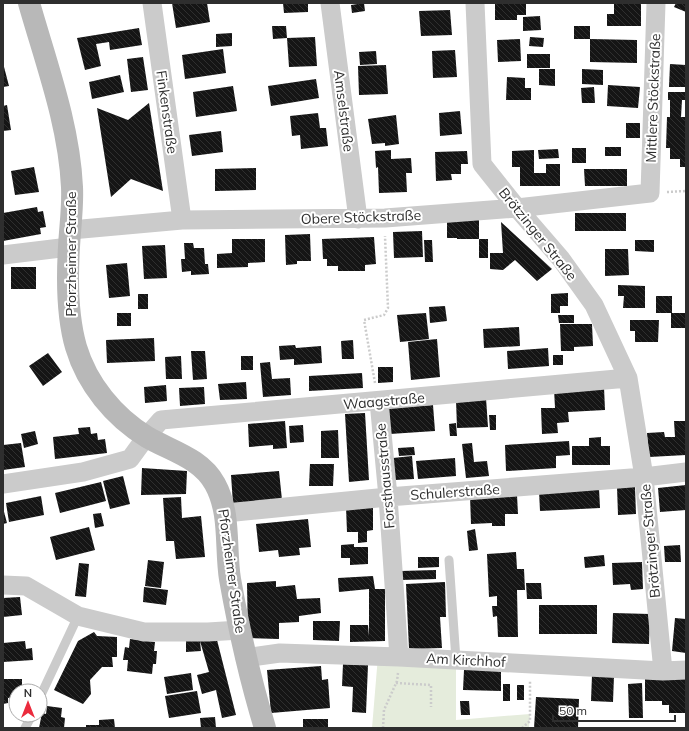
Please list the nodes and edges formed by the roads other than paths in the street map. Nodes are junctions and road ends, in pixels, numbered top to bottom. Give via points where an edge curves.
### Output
1 (29, 3) edge
2 (152, 3) edge
3 (330, 3) edge
4 (475, 3) edge
5 (656, 3) edge
6 (650, 193) joint
7 (517, 208) junction
8 (358, 219) junction
9 (182, 220) junction
10 (70, 238) junction
11 (3, 255) edge
12 (628, 378) junction
13 (379, 401) junction
14 (146, 437) junction
15 (686, 472) edge
16 (644, 477) junction
17 (3, 484) edge
18 (388, 497) junction
19 (225, 513) junction
20 (449, 560) dead end
21 (3, 586) edge
22 (78, 616) junction
23 (240, 630) junction
24 (399, 657) junction
25 (245, 658) junction
26 (456, 660) junction
27 (686, 670) edge
28 (663, 671) junction
29 (47, 683) edge
30 (265, 728) edge

1 - 10 main road, Pforzheimer Straße via 70,158
2 - 9 street, Finkenstraße
3 - 8 street, Amselstraße
4 - 7 street, Brötzinger Straße via 482,164
5 - 6 street, Mittlere Stöckstraße
6 - 7 street, Obere Stöckstraße
7 - 8 street, Obere Stöckstraße
7 - 12 street, Brötzinger Straße via 562,259 594,305
8 - 9 street, Obere Stöckstraße
9 - 10 street, Obere Stöckstraße
10 - 11 street, Obere Stöckstraße
10 - 14 main road, Pforzheimer Straße via 70,321 83,367 105,401 121,418
12 - 13 street, Waagstraße
12 - 16 street, Brötzinger Straße
13 - 14 street, Waagstraße via 161,420
13 - 18 street, Forsthausstraße
14 - 17 street, Waagstraße via 130,459 83,472
14 - 19 main road, Pforzheimer Straße via 182,454 203,469 216,485
15 - 16 street, Schulerstraße
16 - 18 street, Schulerstraße
16 - 28 street, Brötzinger Straße
18 - 19 street, Schulerstraße
18 - 24 street, Forsthausstraße via 393,529
19 - 23 main road, Pforzheimer Straße via 230,576
20 - 26 lane
21 - 22 street via 26,586
22 - 23 street via 144,632
22 - 29 lane
23 - 25 main road, Pforzheimer Straße
24 - 25 street, Am Kirchhof via 280,653
24 - 26 street, Am Kirchhof
25 - 30 main road, Pforzheimer Straße
26 - 28 street, Am Kirchhof
27 - 28 street, Am Kirchhof

